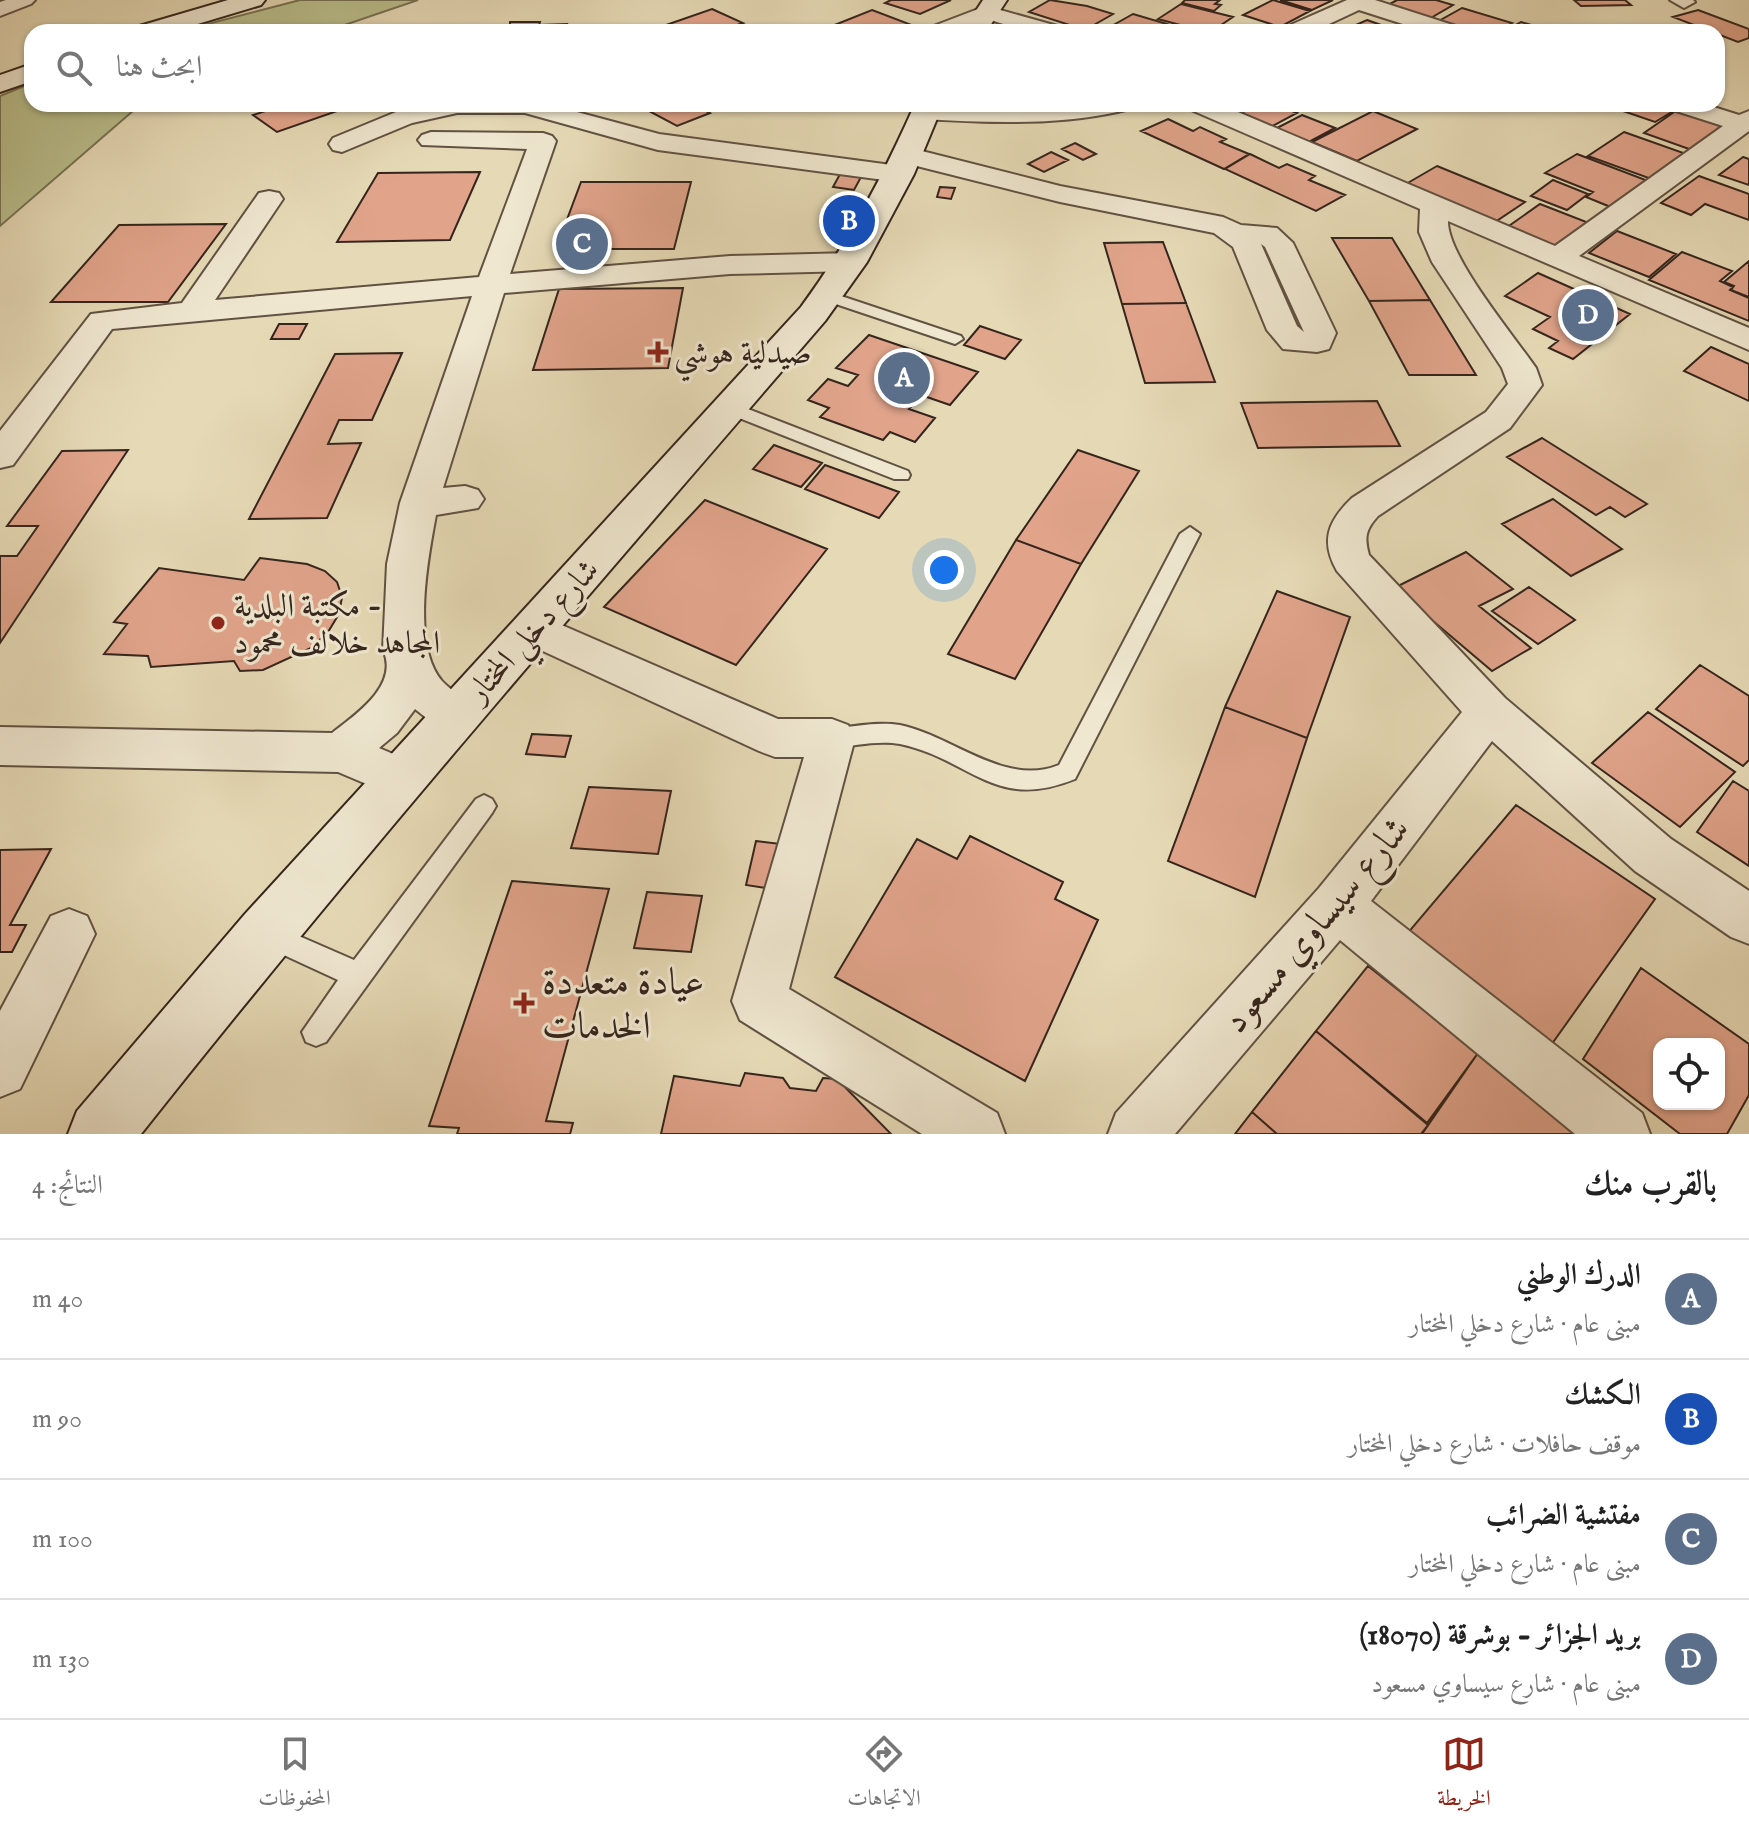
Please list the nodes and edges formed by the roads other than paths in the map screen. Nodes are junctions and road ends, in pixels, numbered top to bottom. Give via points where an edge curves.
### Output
1 (24, 0) edge
2 (253, 0) edge
3 (1360, 1) edge
4 (989, 9) edge
5 (0, 10) edge
6 (172, 24) edge
7 (956, 24) edge
8 (1031, 24) edge
9 (1311, 24) edge
10 (1428, 24) edge
11 (24, 75) edge
12 (0, 84) edge
13 (429, 112) edge
14 (548, 112) edge
15 (925, 112) edge
16 (959, 112) edge
17 (1065, 112) edge
18 (1216, 112) edge
19 (1711, 112) edge
20 (1746, 121) edge
21 (431, 140) dead end
22 (1717, 143) junction
23 (342, 144) dead end
24 (1749, 153) edge
25 (902, 164) junction
26 (269, 199) dead end
27 (1434, 207) junction
28 (1237, 234) dead end
29 (1556, 259) junction
30 (838, 279) junction
31 (491, 285) junction
32 (192, 311) junction
33 (955, 339) dead end
34 (1749, 340) edge
35 (730, 408) junction
36 (0, 456) edge
37 (901, 475) dead end
38 (465, 499) dead end
39 (419, 503) junction
40 (1190, 534) dead end
41 (534, 629) junction
42 (408, 659) junction
43 (1489, 711) junction
44 (455, 715) junction
45 (832, 738) junction
46 (0, 746) edge
47 (341, 753) junction
48 (402, 779) junction
49 (484, 806) dead end
50 (1337, 905) junction
51 (1749, 920) edge
52 (265, 933) junction
53 (69, 934) dead end
54 (358, 975) junction
55 (316, 1032) dead end
56 (0, 1069) edge
57 (100, 1134) edge
58 (976, 1134) edge
59 (1137, 1134) edge
60 (1621, 1134) edge

1 - 5 street
2 - 6 main road
3 - 9 street
3 - 10 street
4 - 7 street
4 - 8 street
11 - 12 main road
13 - 23 street
14 - 25 street via 658,142
15 - 25 main road, شارع دخلي المختار
16 - 17 street
18 - 27 street
19 - 20 street
20 - 22 street
21 - 31 street via 543,141
22 - 24 street
22 - 29 street
25 - 28 street via 1223,226
25 - 30 main road, شارع دخلي المختار
26 - 32 street
27 - 29 street
27 - 43 street via 1433,232 1447,262 1519,368 1525,385 1498,420 1365,507 1348,525 1344,542 1351,561
29 - 34 street
30 - 31 street via 730,265
30 - 33 lane
30 - 35 main road, شارع دخلي المختار
31 - 32 street
31 - 39 street
32 - 36 street via 102,321
35 - 37 lane
35 - 41 main road, شارع دخلي المختار
38 - 39 street
39 - 42 street via 407,564
40 - 45 lane via 1067,772 1053,780 1009,778 900,735
41 - 44 main road, شارع دخلي المختار
41 - 45 street via 775,738
42 - 44 street via 426,693
42 - 47 street via 402,692 381,720
43 - 50 street, شارع سيساوي مسعود
43 - 51 street via 1653,855
44 - 48 main road, شارع دخلي المختار
45 - 58 street via 759,1001
46 - 47 street
47 - 48 street
48 - 52 main road, شارع دخلي المختار
49 - 54 lane
50 - 59 street, شارع سيساوي مسعود
50 - 60 street
52 - 54 lane
52 - 57 main road, شارع دخلي المختار
53 - 56 street
54 - 55 lane

